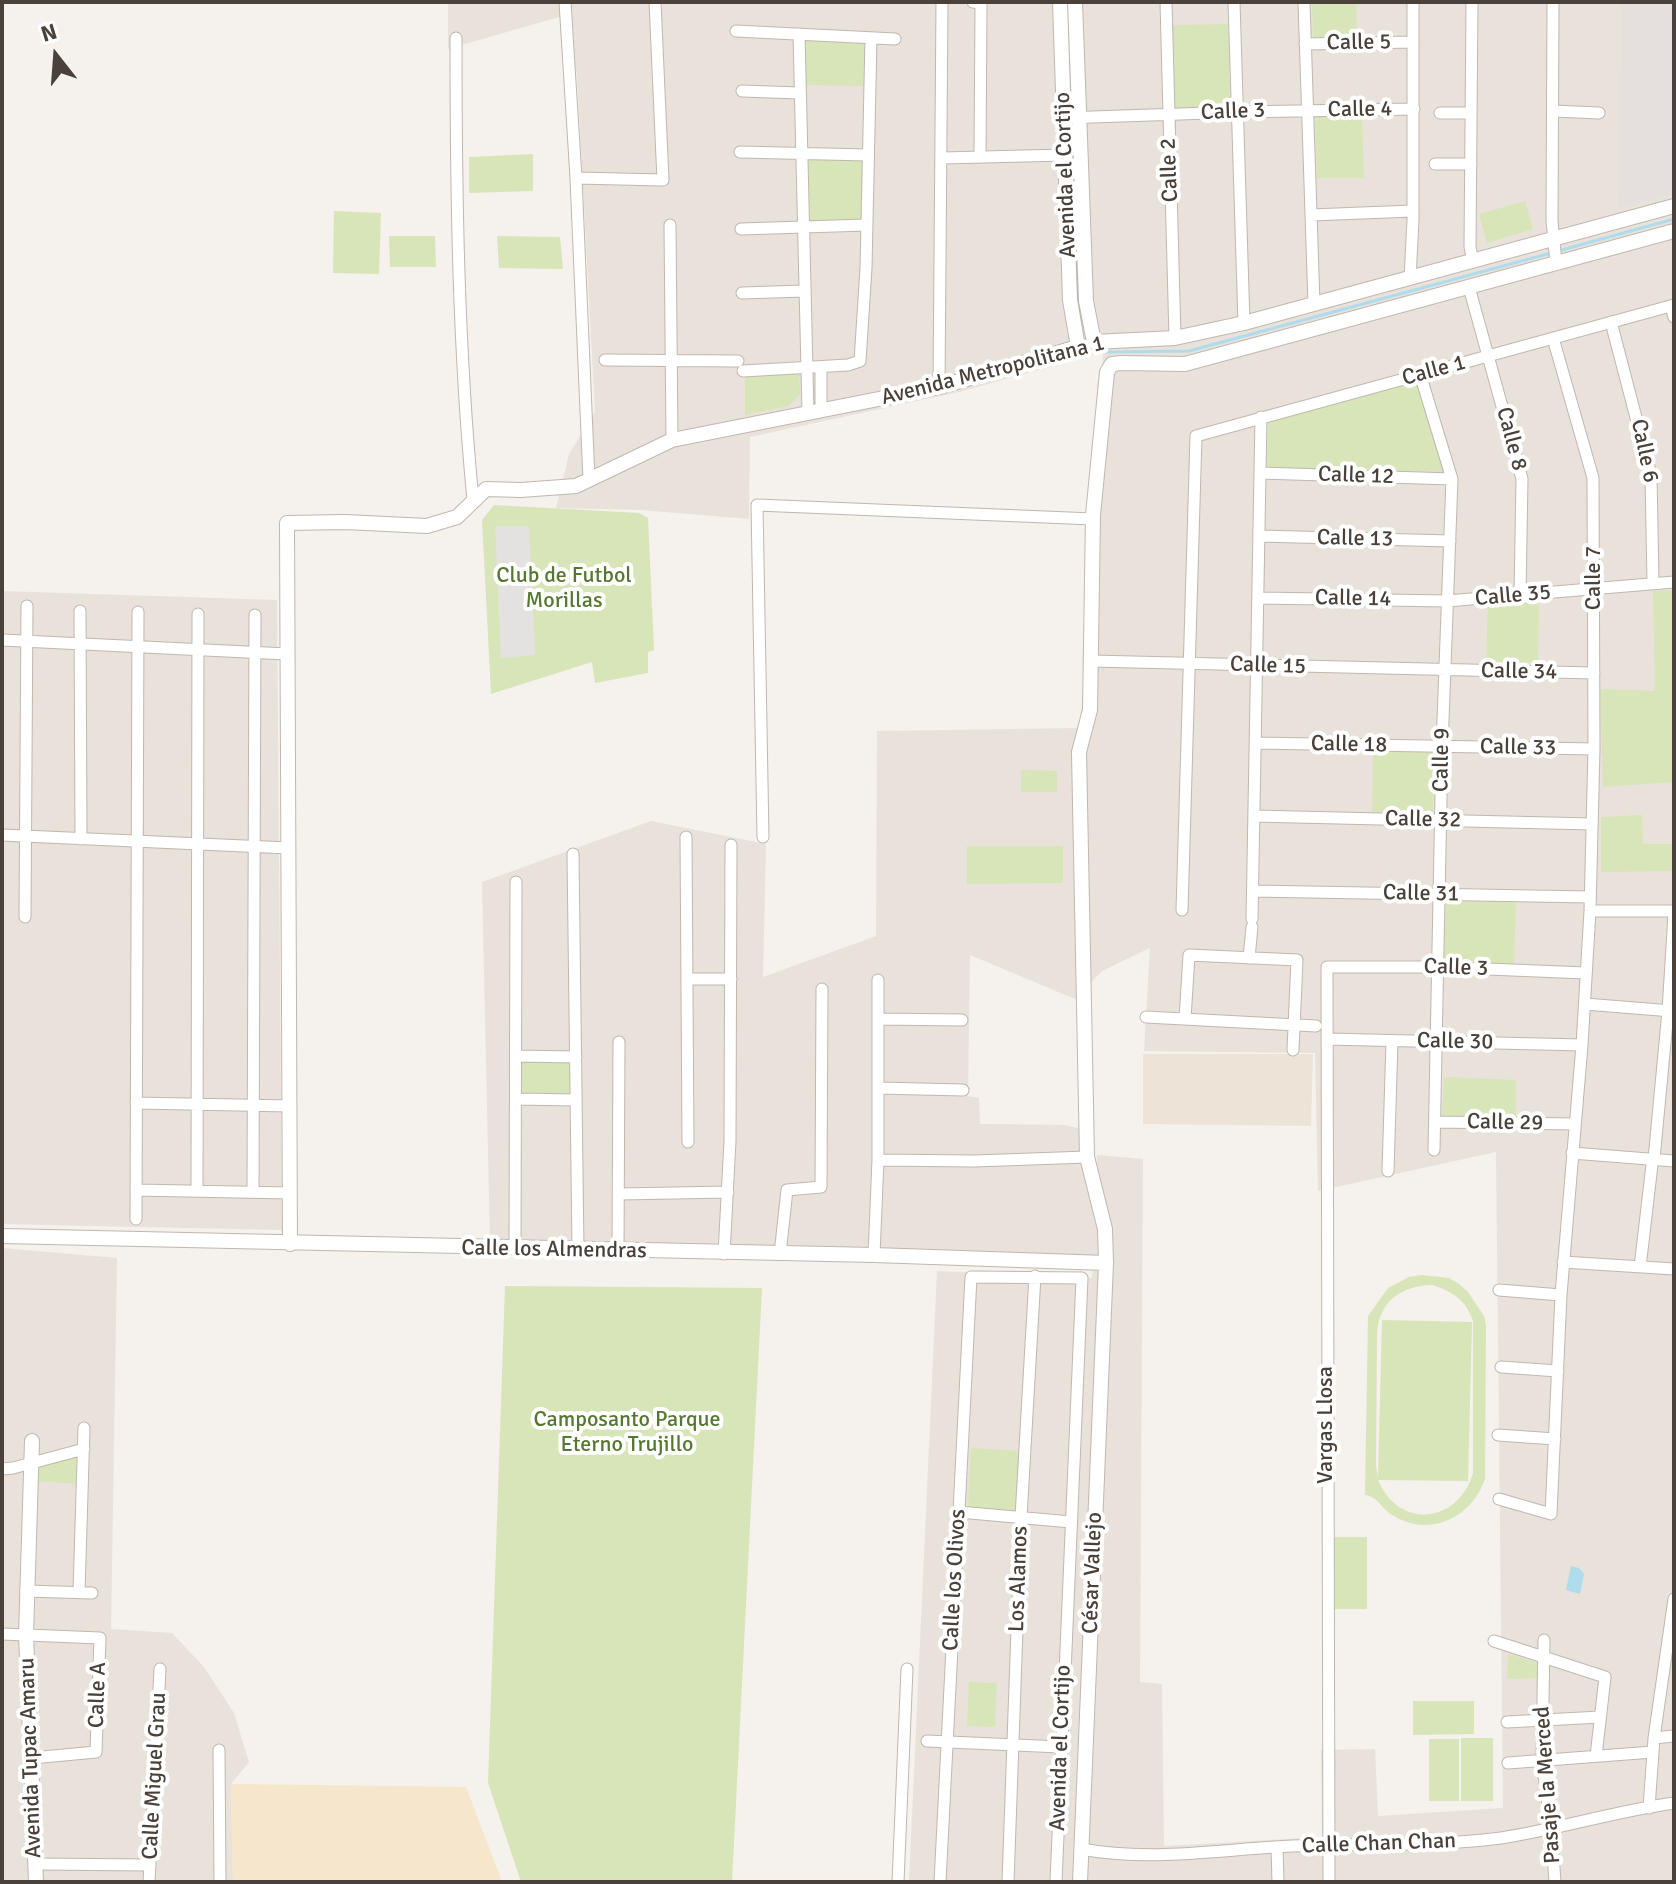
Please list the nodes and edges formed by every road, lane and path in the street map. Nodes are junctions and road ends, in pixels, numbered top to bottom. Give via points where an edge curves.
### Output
1 (565, 2) edge
2 (655, 2) edge
3 (942, 2) edge
4 (973, 2) edge
5 (1060, 2) edge
6 (1075, 2) edge
7 (1166, 2) edge
8 (1234, 2) edge
9 (1304, 2) edge
10 (1413, 2) edge
11 (1472, 2) edge
12 (1553, 2) edge
13 (736, 31) dead end
14 (799, 34) junction
15 (456, 38) dead end
16 (871, 38) junction
17 (895, 39) dead end
18 (1413, 42) junction
19 (1305, 44) junction
20 (742, 91) dead end
21 (799, 93) junction
22 (1414, 109) junction
23 (1307, 110) junction
24 (1554, 111) junction
25 (1238, 112) junction
26 (1440, 113) dead end
27 (1471, 113) junction
28 (1599, 113) dead end
29 (1169, 114) junction
30 (1071, 118) junction
31 (740, 152) dead end
32 (801, 153) junction
33 (868, 155) junction
34 (1065, 155) junction
35 (980, 157) junction
36 (942, 158) junction
37 (1435, 164) dead end
38 (1471, 164) junction
39 (576, 178) junction
40 (1674, 206) edge
41 (1413, 211) junction
42 (1311, 215) junction
43 (670, 225) dead end
44 (866, 225) junction
45 (803, 227) junction
46 (741, 229) dead end
47 (1674, 231) edge
48 (1616, 235) junction
49 (1553, 242) junction
50 (1471, 254) junction
51 (1556, 261) junction
52 (1410, 279) junction
53 (1469, 287) junction
54 (804, 291) junction
55 (742, 293) dead end
56 (1673, 309) edge
57 (1317, 315) junction
58 (1611, 322) junction
59 (1244, 323) junction
60 (1175, 338) junction
61 (1553, 338) junction
62 (1094, 342) junction
63 (1078, 347) junction
64 (1489, 356) junction
65 (605, 360) dead end
66 (671, 360) junction
67 (821, 367) junction
68 (806, 368) junction
69 (1420, 374) junction
70 (939, 387) junction
71 (815, 412) junction
72 (1261, 417) junction
73 (672, 440) junction
74 (1260, 473) junction
75 (1452, 479) junction
76 (589, 480) junction
77 (473, 500) junction
78 (1093, 519) junction
79 (1260, 536) junction
80 (1450, 541) junction
81 (1674, 582) edge
82 (1653, 583) junction
83 (1594, 588) junction
84 (1520, 596) junction
85 (1259, 598) junction
86 (1447, 601) junction
87 (27, 606) dead end
88 (80, 611) dead end
89 (138, 612) dead end
90 (198, 614) dead end
91 (255, 615) dead end
92 (2, 640) edge
93 (27, 641) junction
94 (80, 644) junction
95 (138, 647) junction
96 (198, 650) junction
97 (254, 652) junction
98 (287, 654) junction
99 (1091, 661) junction
100 (1190, 663) junction
101 (1258, 666) junction
102 (1444, 671) junction
103 (1594, 673) junction
104 (1257, 743) junction
105 (1442, 747) junction
106 (1594, 749) junction
107 (1254, 816) junction
108 (1441, 820) junction
109 (1592, 824) junction
110 (2, 835) edge
111 (26, 836) junction
112 (686, 837) dead end
113 (763, 837) dead end
114 (81, 839) junction
115 (137, 842) junction
116 (197, 844) junction
117 (731, 845) dead end
118 (254, 847) junction
119 (288, 848) junction
120 (573, 854) dead end
121 (516, 882) dead end
122 (1253, 891) junction
123 (1439, 894) junction
124 (1590, 897) junction
125 (1182, 910) dead end
126 (1590, 911) junction
127 (1674, 913) edge
128 (25, 917) dead end
129 (1249, 958) junction
130 (1327, 967) joint
131 (1438, 967) junction
132 (1586, 973) junction
133 (687, 979) junction
134 (731, 979) junction
135 (878, 980) dead end
136 (822, 989) dead end
137 (1585, 1004) junction
138 (1671, 1011) edge
139 (1146, 1017) dead end
140 (880, 1019) junction
141 (1185, 1019) junction
142 (962, 1020) dead end
143 (1294, 1025) junction
144 (1316, 1026) dead end
145 (1327, 1039) junction
146 (1392, 1041) junction
147 (1437, 1041) junction
148 (619, 1042) dead end
149 (1582, 1045) junction
150 (1293, 1050) dead end
151 (516, 1056) junction
152 (576, 1057) junction
153 (879, 1088) junction
154 (963, 1090) dead end
155 (516, 1099) junction
156 (576, 1100) junction
157 (136, 1103) junction
158 (197, 1104) junction
159 (253, 1105) junction
160 (290, 1106) junction
161 (1435, 1122) junction
162 (1575, 1124) junction
163 (688, 1142) dead end
164 (1434, 1150) dead end
165 (1572, 1153) junction
166 (1087, 1157) junction
167 (878, 1160) junction
168 (1674, 1161) edge
169 (1653, 1162) junction
170 (1388, 1171) dead end
171 (136, 1190) junction
172 (197, 1191) junction
173 (253, 1192) junction
174 (728, 1192) junction
175 (290, 1193) junction
176 (620, 1194) junction
177 (136, 1219) dead end
178 (2, 1236) edge
179 (290, 1244) junction
180 (515, 1249) junction
181 (578, 1250) junction
182 (618, 1251) junction
183 (724, 1254) junction
184 (780, 1254) junction
185 (874, 1255) junction
186 (1563, 1262) junction
187 (1106, 1263) junction
188 (1640, 1267) junction
189 (1674, 1269) edge
190 (1035, 1276) junction
191 (1499, 1290) dead end
192 (1561, 1295) junction
193 (1501, 1367) dead end
194 (1558, 1371) junction
195 (84, 1428) dead end
196 (1498, 1435) dead end
197 (1555, 1439) junction
198 (32, 1441) dead end
199 (84, 1449) junction
200 (31, 1463) junction
201 (2, 1469) edge
202 (1499, 1499) dead end
203 (959, 1512) junction
204 (1021, 1517) junction
205 (1071, 1522) junction
206 (26, 1591) junction
207 (79, 1592) junction
208 (92, 1593) dead end
209 (1674, 1606) edge
210 (2, 1634) edge
211 (26, 1635) junction
212 (1544, 1640) dead end
213 (1494, 1641) dead end
214 (1543, 1657) junction
215 (160, 1669) dead end
216 (907, 1669) dead end
217 (1668, 1673) edge
218 (1600, 1717) junction
219 (1541, 1720) junction
220 (1507, 1722) dead end
221 (1674, 1736) edge
222 (1654, 1738) junction
223 (927, 1741) dead end
224 (947, 1741) junction
225 (1013, 1745) junction
226 (1060, 1747) junction
227 (219, 1750) dead end
228 (1653, 1752) junction
229 (1596, 1756) junction
230 (32, 1758) junction
231 (1542, 1761) junction
232 (1508, 1763) dead end
233 (1674, 1803) edge
234 (1649, 1808) junction
235 (1551, 1827) junction
236 (1327, 1845) junction
237 (1277, 1847) junction
238 (1081, 1849) junction
239 (36, 1864) junction
240 (150, 1865) junction
241 (36, 1882) edge
242 (149, 1882) edge
243 (220, 1882) edge
244 (898, 1882) edge
245 (940, 1882) edge
246 (1008, 1882) edge
247 (1056, 1882) edge
248 (1080, 1882) edge
249 (1278, 1882) edge
250 (1329, 1882) edge
251 (1555, 1882) edge

1 - 39 street
2 - 39 street via 663,180
3 - 36 street
4 - 35 street via 981,3
5 - 30 street, Avenida el Cortijo
6 - 30 street, Avenida el Cortijo
7 - 29 street, Calle 2
8 - 25 street
9 - 19 street
10 - 18 street
11 - 27 street
12 - 24 street
13 - 14 street
14 - 16 street
14 - 21 street
15 - 77 street via 456,235
16 - 17 street
16 - 33 street
18 - 19 street, Calle 5
18 - 22 street
19 - 23 street
20 - 21 street
21 - 32 street
22 - 23 street, Calle 4
22 - 41 street
23 - 25 street, Calle 3
23 - 42 street
24 - 28 street
24 - 49 street
25 - 29 street, Calle 3
25 - 59 street
26 - 27 street
27 - 38 street
29 - 30 street, Calle 3
29 - 60 street, Calle 2
30 - 34 street, Avenida el Cortijo
30 - 62 street, Avenida el Cortijo
31 - 32 street
32 - 33 street
32 - 45 street
33 - 44 street
34 - 35 street
34 - 63 street, Avenida el Cortijo via 1070,300
35 - 36 street
36 - 70 street
37 - 38 street
38 - 50 street
39 - 76 street
40 - 48 street, Avenida Metropolitana 1
41 - 42 street
41 - 52 street
42 - 57 street
43 - 66 street
44 - 45 street
44 - 67 street via 860,361
45 - 46 street
45 - 54 street
47 - 48 street, Avenida Metropolitana 1
48 - 49 street, Avenida Metropolitana 1
48 - 51 street, Avenida Metropolitana 1
49 - 50 street, Avenida Metropolitana 1
49 - 51 street
50 - 52 street, Avenida Metropolitana 1
51 - 53 street, Avenida Metropolitana 1
52 - 57 street, Avenida Metropolitana 1
53 - 57 street, Avenida Metropolitana 1
53 - 64 street, Calle 8
54 - 55 street
54 - 68 street
56 - 58 street, Calle 1
57 - 59 street, Avenida Metropolitana 1
57 - 78 street, César Vallejo via 1185,364 1112,364
58 - 61 street, Calle 1
58 - 82 street, Calle 6 via 1650,465
59 - 60 street, Avenida Metropolitana 1
60 - 62 street, Avenida Metropolitana 1
61 - 64 street, Calle 1
61 - 83 street, Calle 7 via 1593,470
62 - 63 street, Avenida Metropolitana 1
63 - 70 street, Avenida Metropolitana 1
64 - 69 street, Calle 1
64 - 84 street, Calle 8 via 1522,479
65 - 66 street
66 - 68 street
66 - 73 street
67 - 68 street
67 - 71 street
68 - 71 street
69 - 72 street, Calle 1
69 - 75 street, Calle 9
70 - 71 street, Avenida Metropolitana 1
71 - 73 street, Avenida Metropolitana 1
72 - 74 street
72 - 100 street, Calle 1 via 1195,437
73 - 76 street, Avenida Metropolitana 1
74 - 75 street, Calle 12
74 - 79 street
75 - 80 street, Calle 9
76 - 77 street, Avenida Metropolitana 1 via 576,486 486,489
77 - 98 street, Avenida Metropolitana 1 via 457,517 427,526 287,523
78 - 99 street, César Vallejo
78 - 113 street via 757,505
79 - 80 street, Calle 13
79 - 85 street
80 - 86 street, Calle 9
81 - 82 street, Calle 35
82 - 83 street, Calle 35
83 - 84 street, Calle 35
83 - 103 street, Calle 7
84 - 86 street, Calle 35
85 - 86 street, Calle 14
85 - 101 street
86 - 102 street, Calle 9
87 - 93 street
88 - 94 street
89 - 95 street
90 - 96 street
91 - 97 street
92 - 93 street
93 - 94 street
93 - 111 street
94 - 95 street
94 - 114 street
95 - 96 street
95 - 115 street
96 - 97 street
96 - 116 street
97 - 98 street
97 - 118 street
98 - 119 street
99 - 100 street, Calle 15
99 - 166 street, César Vallejo via 1090,710 1079,752
100 - 101 street, Calle 15
100 - 125 street
101 - 102 street, Calle 15
101 - 104 street
102 - 103 street, Calle 34
102 - 105 street, Calle 9
103 - 106 street, Calle 7
104 - 105 street, Calle 18
104 - 107 street
105 - 106 street, Calle 33
105 - 108 street, Calle 9
106 - 109 street, Calle 7
107 - 108 street, Calle 32
107 - 122 street
108 - 109 street, Calle 32
108 - 123 street, Calle 9
109 - 124 street, Calle 7
110 - 111 street
111 - 114 street
111 - 128 street
112 - 133 street
114 - 115 street
115 - 116 street
115 - 157 street
116 - 118 street
116 - 158 street
117 - 134 street
118 - 119 street
118 - 159 street
119 - 160 street
120 - 152 street
121 - 151 street
122 - 123 street, Calle 31
122 - 129 street
123 - 124 street, Calle 31
123 - 131 street, Calle 9
124 - 126 street, Calle 7
126 - 127 street
126 - 132 street, Calle 7
127 - 138 street
129 - 141 street via 1189,955
129 - 143 street via 1297,960
130 - 131 street, Calle 3
130 - 145 street, Vargas Llosa
131 - 132 street, Calle 3
131 - 147 street, Calle 9
132 - 137 street, Calle 7
133 - 134 street
133 - 163 street
134 - 174 street
135 - 140 street
136 - 184 street via 821,1187 787,1190
137 - 138 street
137 - 149 street, Calle 7
138 - 169 street
139 - 141 street
140 - 142 street
140 - 153 street
141 - 143 street
143 - 144 street
143 - 150 street
145 - 146 street, Calle 30
145 - 236 street, Vargas Llosa
146 - 147 street, Calle 30
146 - 170 street
147 - 149 street, Calle 30
147 - 161 street, Calle 9
148 - 176 street
149 - 162 street, Calle 7
151 - 152 street
151 - 155 street
152 - 156 street
153 - 154 street
153 - 167 street
155 - 156 street
155 - 180 street
156 - 181 street
157 - 158 street
157 - 171 street
158 - 159 street
158 - 172 street
159 - 160 street
159 - 173 street
160 - 175 street
161 - 162 street, Calle 29
161 - 164 street, Calle 9
162 - 165 street, Calle 7
165 - 169 street
165 - 186 street, Calle 7
166 - 167 street
166 - 187 street, César Vallejo via 1105,1229
167 - 185 street
168 - 169 street
169 - 188 street
171 - 172 street
171 - 177 street
172 - 173 street
173 - 175 street
174 - 176 street
174 - 183 street
175 - 179 street
176 - 182 street
178 - 179 street, Calle los Almendras
179 - 180 street, Calle los Almendras
180 - 181 street, Calle los Almendras
181 - 182 street, Calle los Almendras
182 - 183 street, Calle los Almendras
183 - 184 street, Calle los Almendras
184 - 185 street, Calle los Almendras
185 - 187 street, Calle los Almendras
186 - 188 street
186 - 192 street, Calle 7
187 - 238 street, César Vallejo
188 - 189 street
190 - 203 street, Calle los Olivos via 971,1277
190 - 204 street, Los Alamos
190 - 205 street, Avenida el Cortijo via 1082,1278
191 - 192 street
192 - 194 street, Calle 7
193 - 194 street
194 - 197 street, Calle 7
195 - 199 street
196 - 197 street
197 - 202 street, Calle 7 via 1551,1514
198 - 200 street, Avenida Tupac Amaru
199 - 200 street
199 - 207 street
200 - 201 street
200 - 206 street, Avenida Tupac Amaru
203 - 204 street
203 - 224 street, Calle los Olivos
204 - 205 street
204 - 225 street, Los Alamos
205 - 226 street, Avenida el Cortijo
206 - 207 street
206 - 211 street, Avenida Tupac Amaru
207 - 208 street
209 - 217 street
210 - 211 street
211 - 230 street, Avenida Tupac Amaru
211 - 230 street, Calle A via 100,1638 96,1752
212 - 214 street, Pasaje la Merced
213 - 214 street
214 - 218 street via 1605,1677
214 - 219 street, Pasaje la Merced
215 - 240 street, Calle Miguel Grau
216 - 244 street
217 - 222 street
218 - 219 street
218 - 229 street
219 - 220 street
219 - 231 street, Pasaje la Merced
221 - 222 street
222 - 228 street
223 - 224 street
224 - 225 street
224 - 245 street, Calle los Olivos
225 - 226 street
225 - 246 street, Los Alamos
226 - 247 street, Avenida el Cortijo
227 - 243 street
228 - 229 street
228 - 234 street
229 - 231 street
230 - 239 street, Avenida Tupac Amaru
231 - 232 street
231 - 235 street, Pasaje la Merced
233 - 234 street, Calle Chan Chan
234 - 235 street, Calle Chan Chan
235 - 236 street, Calle Chan Chan via 1462,1842
235 - 251 street, Pasaje la Merced
236 - 237 street, Calle Chan Chan
236 - 250 street, Vargas Llosa
237 - 238 street, Calle Chan Chan via 1160,1856
237 - 249 street
238 - 248 street, César Vallejo
239 - 240 street
239 - 241 street, Avenida Tupac Amaru
240 - 242 street, Calle Miguel Grau

